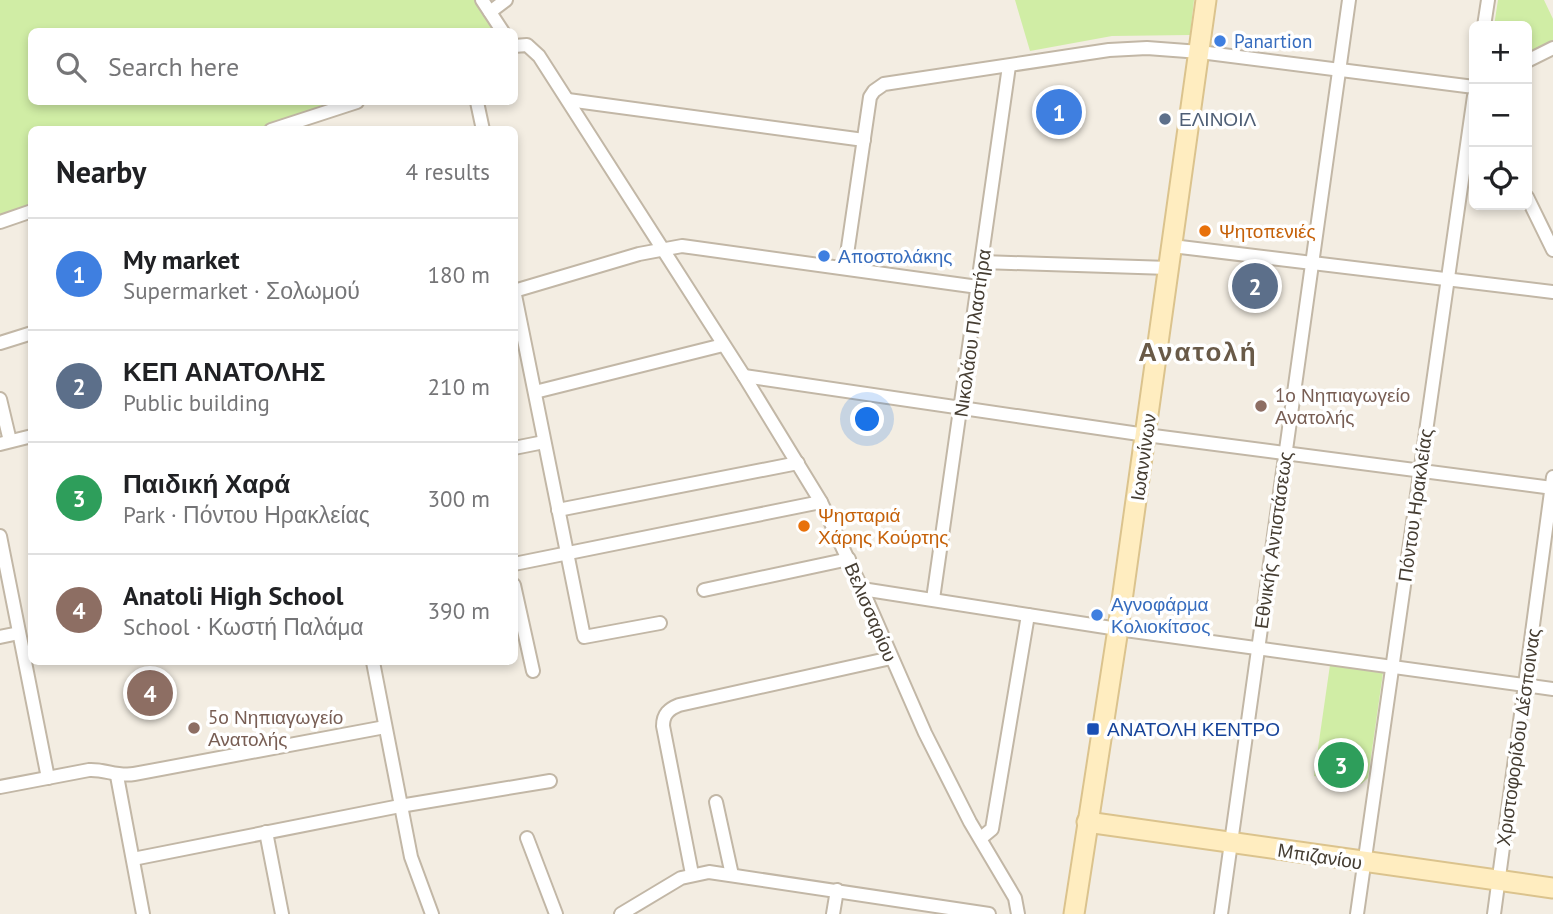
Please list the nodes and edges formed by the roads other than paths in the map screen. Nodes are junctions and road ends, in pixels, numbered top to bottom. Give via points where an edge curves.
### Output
1 (482, 0) edge
2 (506, 0) edge
3 (1206, 0) edge
4 (1349, 0) edge
5 (1488, 0) edge
6 (490, 12) junction
7 (1486, 21) edge
8 (500, 28) edge
9 (518, 45) edge
10 (1553, 48) edge
11 (1200, 51) junction
12 (1532, 58) edge
13 (1009, 66) junction
14 (1339, 69) junction
15 (1469, 86) edge
16 (568, 100) junction
17 (348, 105) edge
18 (478, 105) edge
19 (283, 126) edge
20 (482, 126) edge
21 (1469, 138) edge
22 (864, 141) junction
23 (1532, 204) edge
24 (28, 212) edge
25 (0, 222) edge
26 (1548, 226) edge
27 (1172, 246) junction
28 (661, 248) junction
29 (1553, 250) edge
30 (982, 262) junction
31 (1312, 263) junction
32 (845, 268) junction
33 (1169, 268) junction
34 (1448, 279) junction
35 (978, 287) junction
36 (518, 290) edge
37 (1553, 292) edge
38 (518, 306) edge
39 (28, 334) edge
40 (0, 343) edge
41 (723, 345) junction
42 (744, 376) junction
43 (535, 392) junction
44 (0, 399) edge
45 (961, 408) junction
46 (1146, 435) junction
47 (28, 437) edge
48 (5, 442) edge
49 (544, 442) junction
50 (518, 447) edge
51 (1285, 453) junction
52 (798, 463) junction
53 (1420, 471) junction
54 (1552, 484) edge
55 (821, 502) junction
56 (558, 510) junction
57 (0, 536) edge
58 (566, 554) junction
59 (849, 559) junction
60 (518, 563) edge
61 (862, 589) junction
62 (704, 590) dead end
63 (933, 599) junction
64 (518, 603) edge
65 (1028, 615) junction
66 (660, 623) dead end
67 (1118, 629) junction
68 (19, 633) junction
69 (0, 637) edge
70 (1258, 649) junction
71 (891, 658) junction
72 (374, 665) edge
73 (1392, 667) junction
74 (533, 671) dead end
75 (1525, 686) junction
76 (1553, 690) edge
77 (385, 727) junction
78 (117, 776) junction
79 (48, 778) junction
80 (550, 781) dead end
81 (0, 787) edge
82 (716, 802) dead end
83 (400, 806) junction
84 (1087, 822) junction
85 (266, 832) junction
86 (527, 838) dead end
87 (981, 838) junction
88 (1231, 843) junction
89 (133, 859) junction
90 (1364, 863) junction
91 (692, 874) junction
92 (732, 875) junction
93 (1499, 881) junction
94 (1553, 888) edge
95 (837, 890) junction
96 (920, 909) edge
97 (627, 912) edge
98 (143, 914) edge
99 (282, 914) edge
100 (432, 914) edge
101 (556, 914) edge
102 (833, 914) edge
103 (989, 914) edge
104 (1018, 914) edge
105 (1074, 914) edge
106 (1221, 914) edge
107 (1356, 914) edge
108 (1494, 914) edge

1 - 6 street
2 - 6 street
3 - 11 main road, Ιωαννίνων
4 - 14 street, Εθνικής Αντιστάσεως
5 - 7 street
6 - 8 street
9 - 16 street, Βελισσαρίου via 534,50
10 - 12 street
11 - 13 street via 1120,49
11 - 14 street
11 - 27 main road, Ιωαννίνων
13 - 22 street via 879,87 870,97
13 - 30 street, Νικολάου Πλαστήρα
14 - 15 street
14 - 31 street, Εθνικής Αντιστάσεως
16 - 22 street
16 - 28 street, Βελισσαρίου
17 - 19 street
18 - 20 street
21 - 34 street, Πόντου Ηρακλείας
22 - 32 street
23 - 26 street
24 - 25 street
26 - 29 street
27 - 31 street
27 - 33 main road, Ιωαννίνων
28 - 32 street via 694,246
28 - 36 street
28 - 41 street, Βελισσαρίου
30 - 33 street
30 - 35 street, Νικολάου Πλαστήρα
31 - 34 street
31 - 51 street, Εθνικής Αντιστάσεως
32 - 35 street
33 - 46 main road, Ιωαννίνων
34 - 37 street
34 - 53 street, Πόντου Ηρακλείας
35 - 45 street, Νικολάου Πλαστήρα
38 - 43 street
39 - 40 street
41 - 42 street, Βελισσαρίου
41 - 43 street
42 - 45 street
42 - 52 street, Βελισσαρίου
43 - 49 street
44 - 48 street
45 - 46 street
45 - 63 street, Νικολάου Πλαστήρα
46 - 51 street
46 - 67 main road, Ιωαννίνων
47 - 48 street
49 - 50 street
49 - 56 street
51 - 53 street
51 - 70 street, Εθνικής Αντιστάσεως
52 - 55 street, Βελισσαρίου
52 - 56 street
53 - 54 street
53 - 73 street, Πόντου Ηρακλείας
54 - 75 street, Χριστοφορίδου Δέσποινας
55 - 58 street
55 - 59 street, Βελισσαρίου
56 - 58 street
57 - 68 street
58 - 60 street
58 - 66 street via 584,637
59 - 61 street, Βελισσαρίου
59 - 62 street
61 - 63 street
61 - 71 street, Βελισσαρίου
63 - 65 street
64 - 74 street
65 - 67 street
65 - 87 street via 992,829
67 - 70 street
67 - 84 main road, Ιωαννίνων
68 - 69 street
68 - 79 street
70 - 73 street
70 - 88 street, Εθνικής Αντιστάσεως
71 - 87 street, Βελισσαρίου
71 - 91 street via 669,709 663,726
72 - 77 street
73 - 75 street
73 - 90 street, Πόντου Ηρακλείας
75 - 76 street
75 - 93 street, Χριστοφορίδου Δέσποινας
77 - 78 street
77 - 83 street
78 - 79 street via 98,770
78 - 89 street
79 - 81 street
80 - 83 street
82 - 92 street
83 - 85 street
83 - 100 street via 411,857
84 - 88 main road, Μπιζανίου
84 - 105 main road, Ιωαννίνων
85 - 89 street
85 - 99 street
86 - 101 street
87 - 104 street, Βελισσαρίου via 1015,898
88 - 90 main road, Μπιζανίου
88 - 106 street, Εθνικής Αντιστάσεως
89 - 98 street
90 - 93 main road, Μπιζανίου
90 - 107 street, Πόντου Ηρακλείας
91 - 92 street
91 - 97 street
92 - 95 street
93 - 94 main road, Μπιζανίου
93 - 108 street, Χριστοφορίδου Δέσποινας
95 - 96 street
95 - 102 street
96 - 103 street

